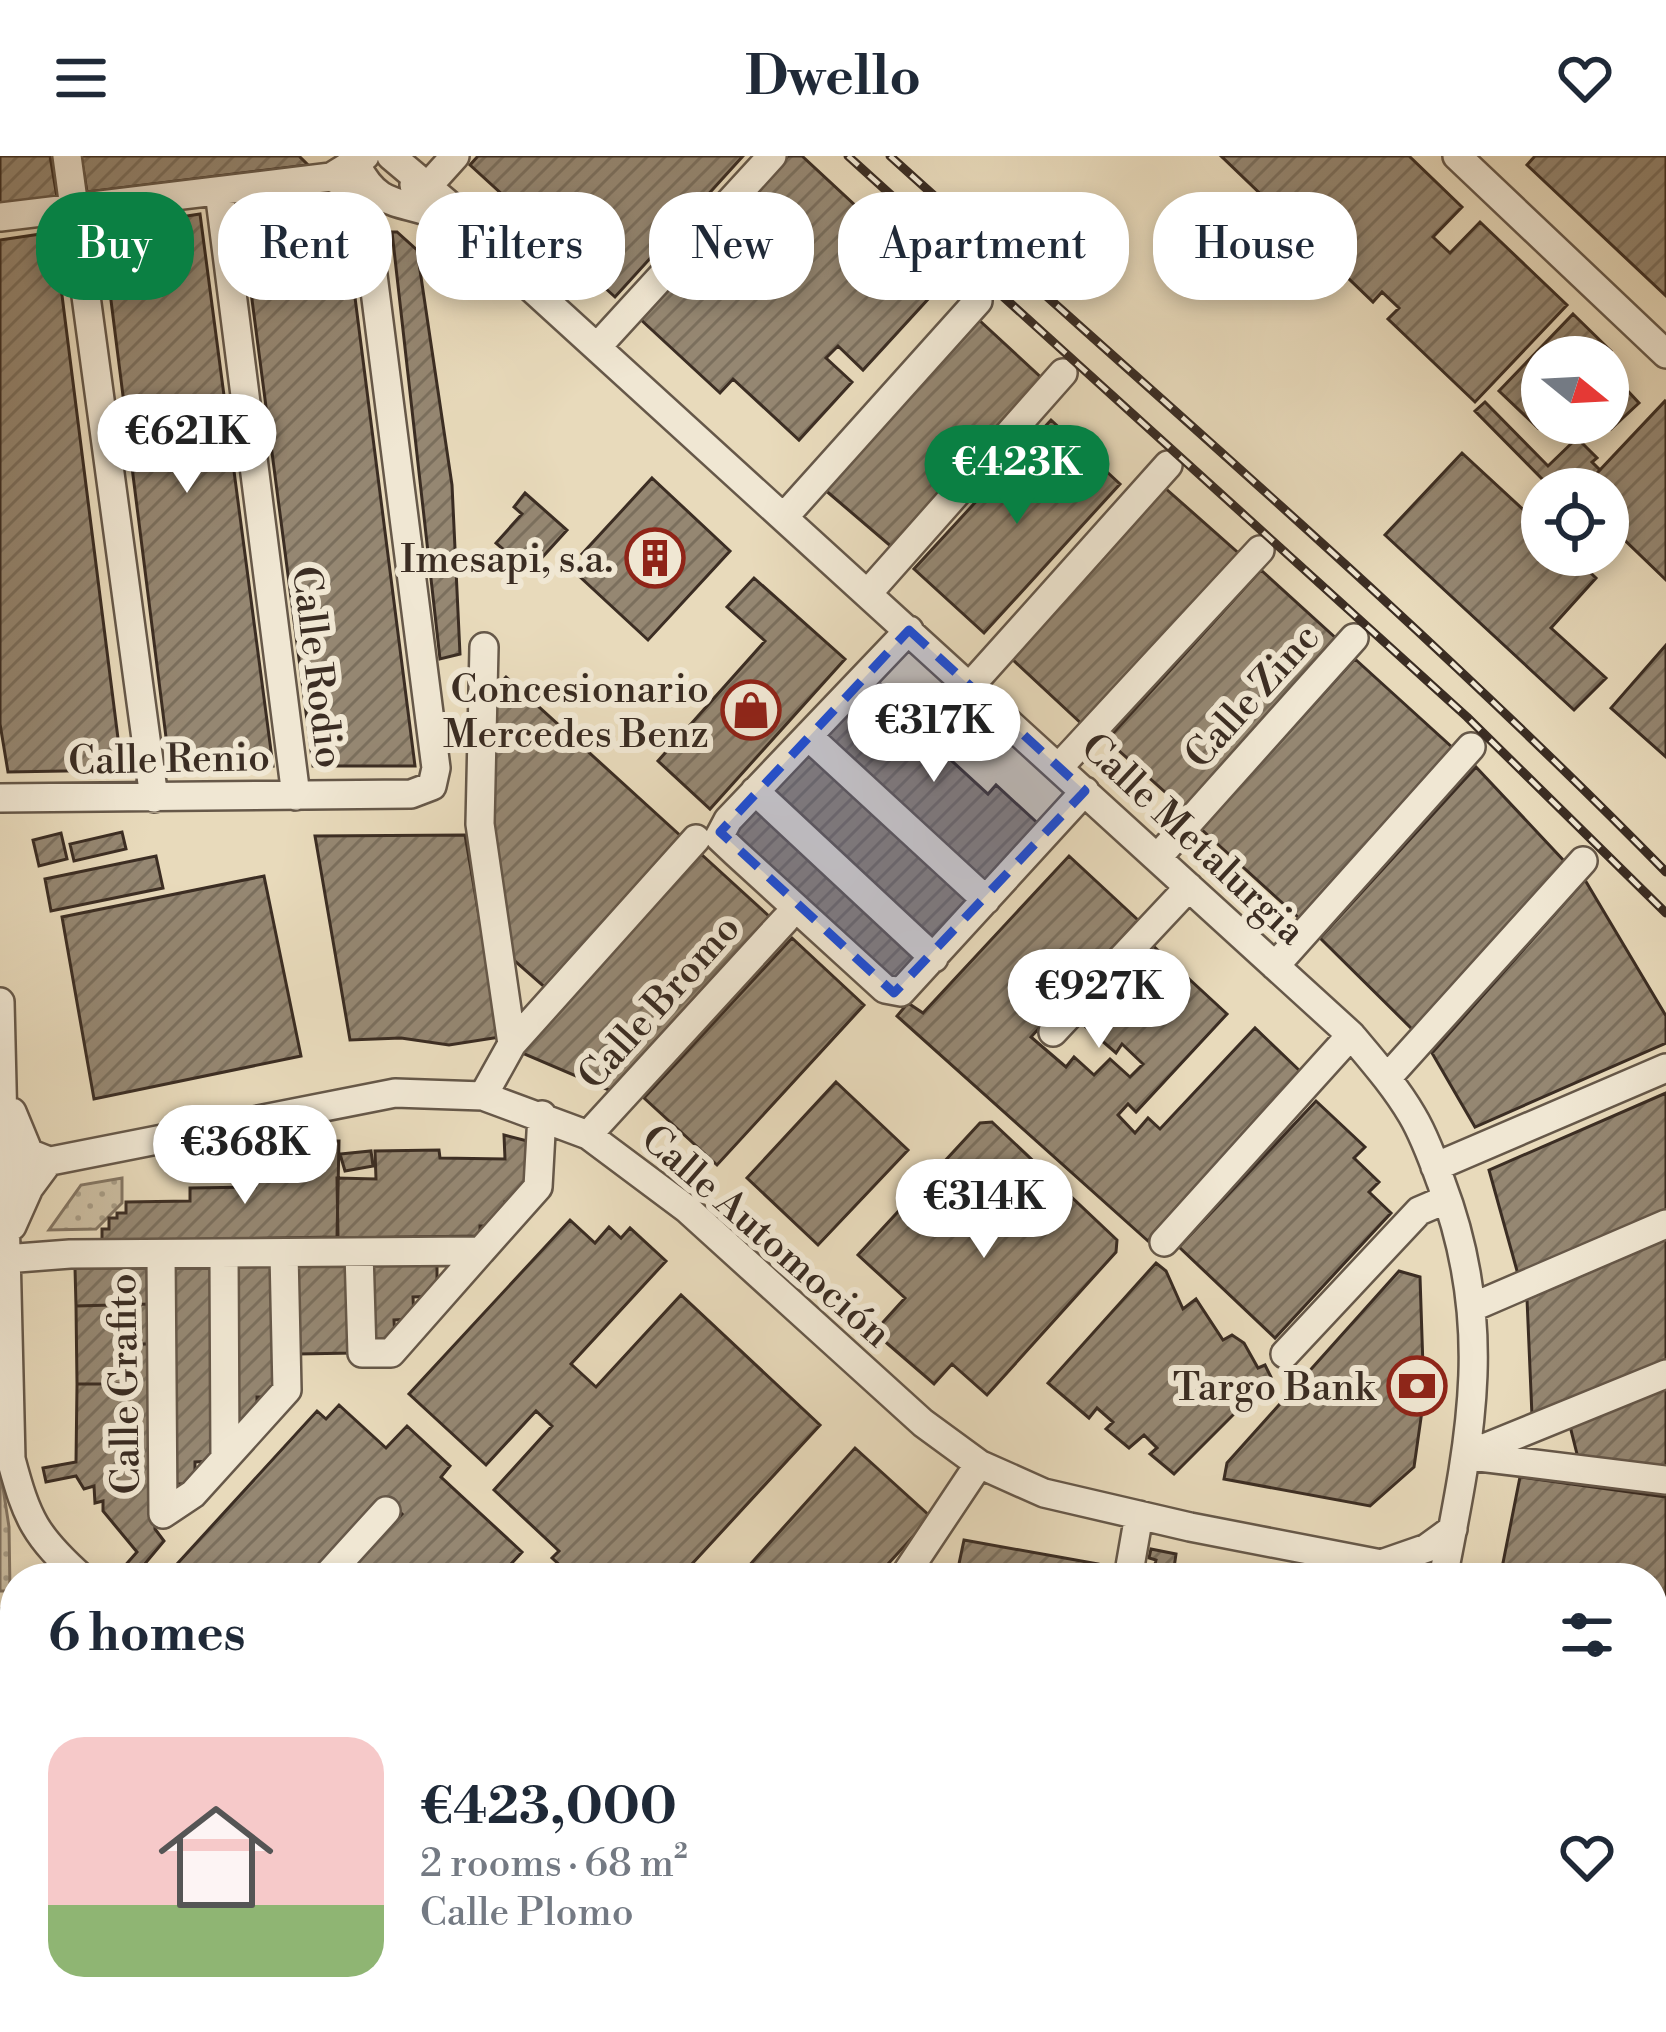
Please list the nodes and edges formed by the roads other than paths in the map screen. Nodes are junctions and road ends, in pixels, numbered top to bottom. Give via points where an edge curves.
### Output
1 (67, 156) edge
2 (392, 156) edge
3 (455, 156) edge
4 (772, 156) edge
5 (1457, 156) edge
6 (356, 159) edge
7 (427, 187) junction
8 (218, 191) junction
9 (73, 192) edge
10 (355, 192) edge
11 (376, 192) edge
12 (432, 192) edge
13 (194, 194) edge
14 (416, 200) edge
15 (36, 214) edge
16 (0, 218) edge
17 (88, 300) edge
18 (376, 300) edge
19 (544, 300) edge
20 (978, 302) dead end
21 (597, 347) junction
22 (1666, 354) edge
23 (1063, 373) dead end
24 (1168, 465) dead end
25 (784, 517) junction
26 (1260, 550) dead end
27 (868, 593) junction
28 (909, 630) junction
29 (1354, 638) dead end
30 (484, 647) dead end
31 (970, 686) junction
32 (808, 736) junction
33 (1471, 747) dead end
34 (1059, 767) junction
35 (754, 791) junction
36 (296, 796) junction
37 (154, 797) junction
38 (1092, 797) junction
39 (0, 798) edge
40 (696, 839) dead end
41 (1157, 858) junction
42 (1583, 861) dead end
43 (1189, 887) junction
44 (986, 901) junction
45 (785, 920) dead end
46 (934, 958) junction
47 (1275, 965) junction
48 (921, 995) dead end
49 (0, 1002) edge
50 (1053, 1031) dead end
51 (1351, 1035) junction
52 (512, 1044) junction
53 (2, 1061) edge
54 (1666, 1069) edge
55 (1387, 1078) junction
56 (483, 1096) junction
57 (542, 1115) junction
58 (588, 1135) junction
59 (49, 1161) junction
60 (1435, 1167) junction
61 (2, 1174) edge
62 (1448, 1198) junction
63 (1666, 1224) edge
64 (1164, 1242) dead end
65 (481, 1251) junction
66 (359, 1252) junction
67 (224, 1253) junction
68 (284, 1253) junction
69 (160, 1254) junction
70 (2, 1258) edge
71 (1473, 1307) junction
72 (1285, 1354) dead end
73 (1666, 1374) edge
74 (1467, 1455) junction
75 (225, 1458) junction
76 (979, 1464) junction
77 (1666, 1480) edge
78 (386, 1510) dead end
79 (1139, 1515) junction
80 (1453, 1529) junction
81 (67, 1563) edge
82 (338, 1563) edge
83 (913, 1563) edge
84 (1131, 1563) edge
85 (1352, 1563) edge
86 (1402, 1563) edge
87 (1446, 1563) edge

1 - 9 street
2 - 7 street, Calle Metalurgia
3 - 7 street
4 - 21 street
5 - 22 street
6 - 7 street
6 - 8 street
6 - 10 street
6 - 11 street
6 - 14 street, Calle Metalurgia
7 - 12 street, Calle Metalurgia
8 - 13 street
8 - 36 street, Calle Rodio
15 - 16 street
17 - 37 street
18 - 36 street, Calle Renio via 436,768 432,787 411,794
19 - 21 street, Calle Metalurgia
20 - 25 street
21 - 25 street, Calle Metalurgia
23 - 27 street
24 - 31 street
25 - 27 street, Calle Metalurgia
26 - 34 street
27 - 28 street, Calle Metalurgia
28 - 31 street, Calle Metalurgia
28 - 32 street
29 - 41 street, Calle Zinc
30 - 52 street via 480,824
31 - 34 street, Calle Metalurgia
32 - 35 street
32 - 44 street
33 - 47 street
34 - 38 street, Calle Metalurgia
35 - 46 street
35 - 46 street via 720,832 736,853 893,993
36 - 37 street, Calle Renio
37 - 39 street, Calle Renio
38 - 41 street, Calle Metalurgia
38 - 44 street
38 - 48 street
40 - 52 street
41 - 43 street, Calle Metalurgia
42 - 55 street
43 - 47 street, Calle Metalurgia
43 - 50 street
44 - 46 street
45 - 58 street, Calle Bromo
47 - 51 street, Calle Metalurgia
49 - 53 street
51 - 55 street, Calle Metalurgia
51 - 64 street
52 - 56 street
53 - 59 street via 15,1126 29,1153
53 - 61 street
54 - 60 street
55 - 60 street, Calle Metalurgia
56 - 57 street, Calle Automoción
56 - 59 street, Calle Automoción via 395,1094
57 - 58 street, Calle Automoción
57 - 65 street via 538,1187
58 - 76 street, Calle Automoción via 687,1209
59 - 61 street, Calle Automoción
59 - 70 street via 14,1216
60 - 62 street, Calle Metalurgia
61 - 70 street
62 - 71 street, Calle Metalurgia
62 - 72 street via 1419,1211
63 - 71 street
65 - 66 street
65 - 66 street via 392,1353 362,1353
66 - 68 street
67 - 68 street
67 - 69 street
67 - 75 street
68 - 75 street via 286,1390
69 - 70 street
69 - 75 street, Calle Grafito via 163,1514
70 - 81 street via 11,1459 37,1534
71 - 74 street, Calle Metalurgia
73 - 74 street
74 - 77 street
74 - 80 street, Calle Metalurgia
76 - 79 street, Calle Automoción via 1044,1493
76 - 83 street
78 - 82 street
79 - 84 street
79 - 85 street, Calle Automoción
80 - 86 street
80 - 87 street, Calle Metalurgia

